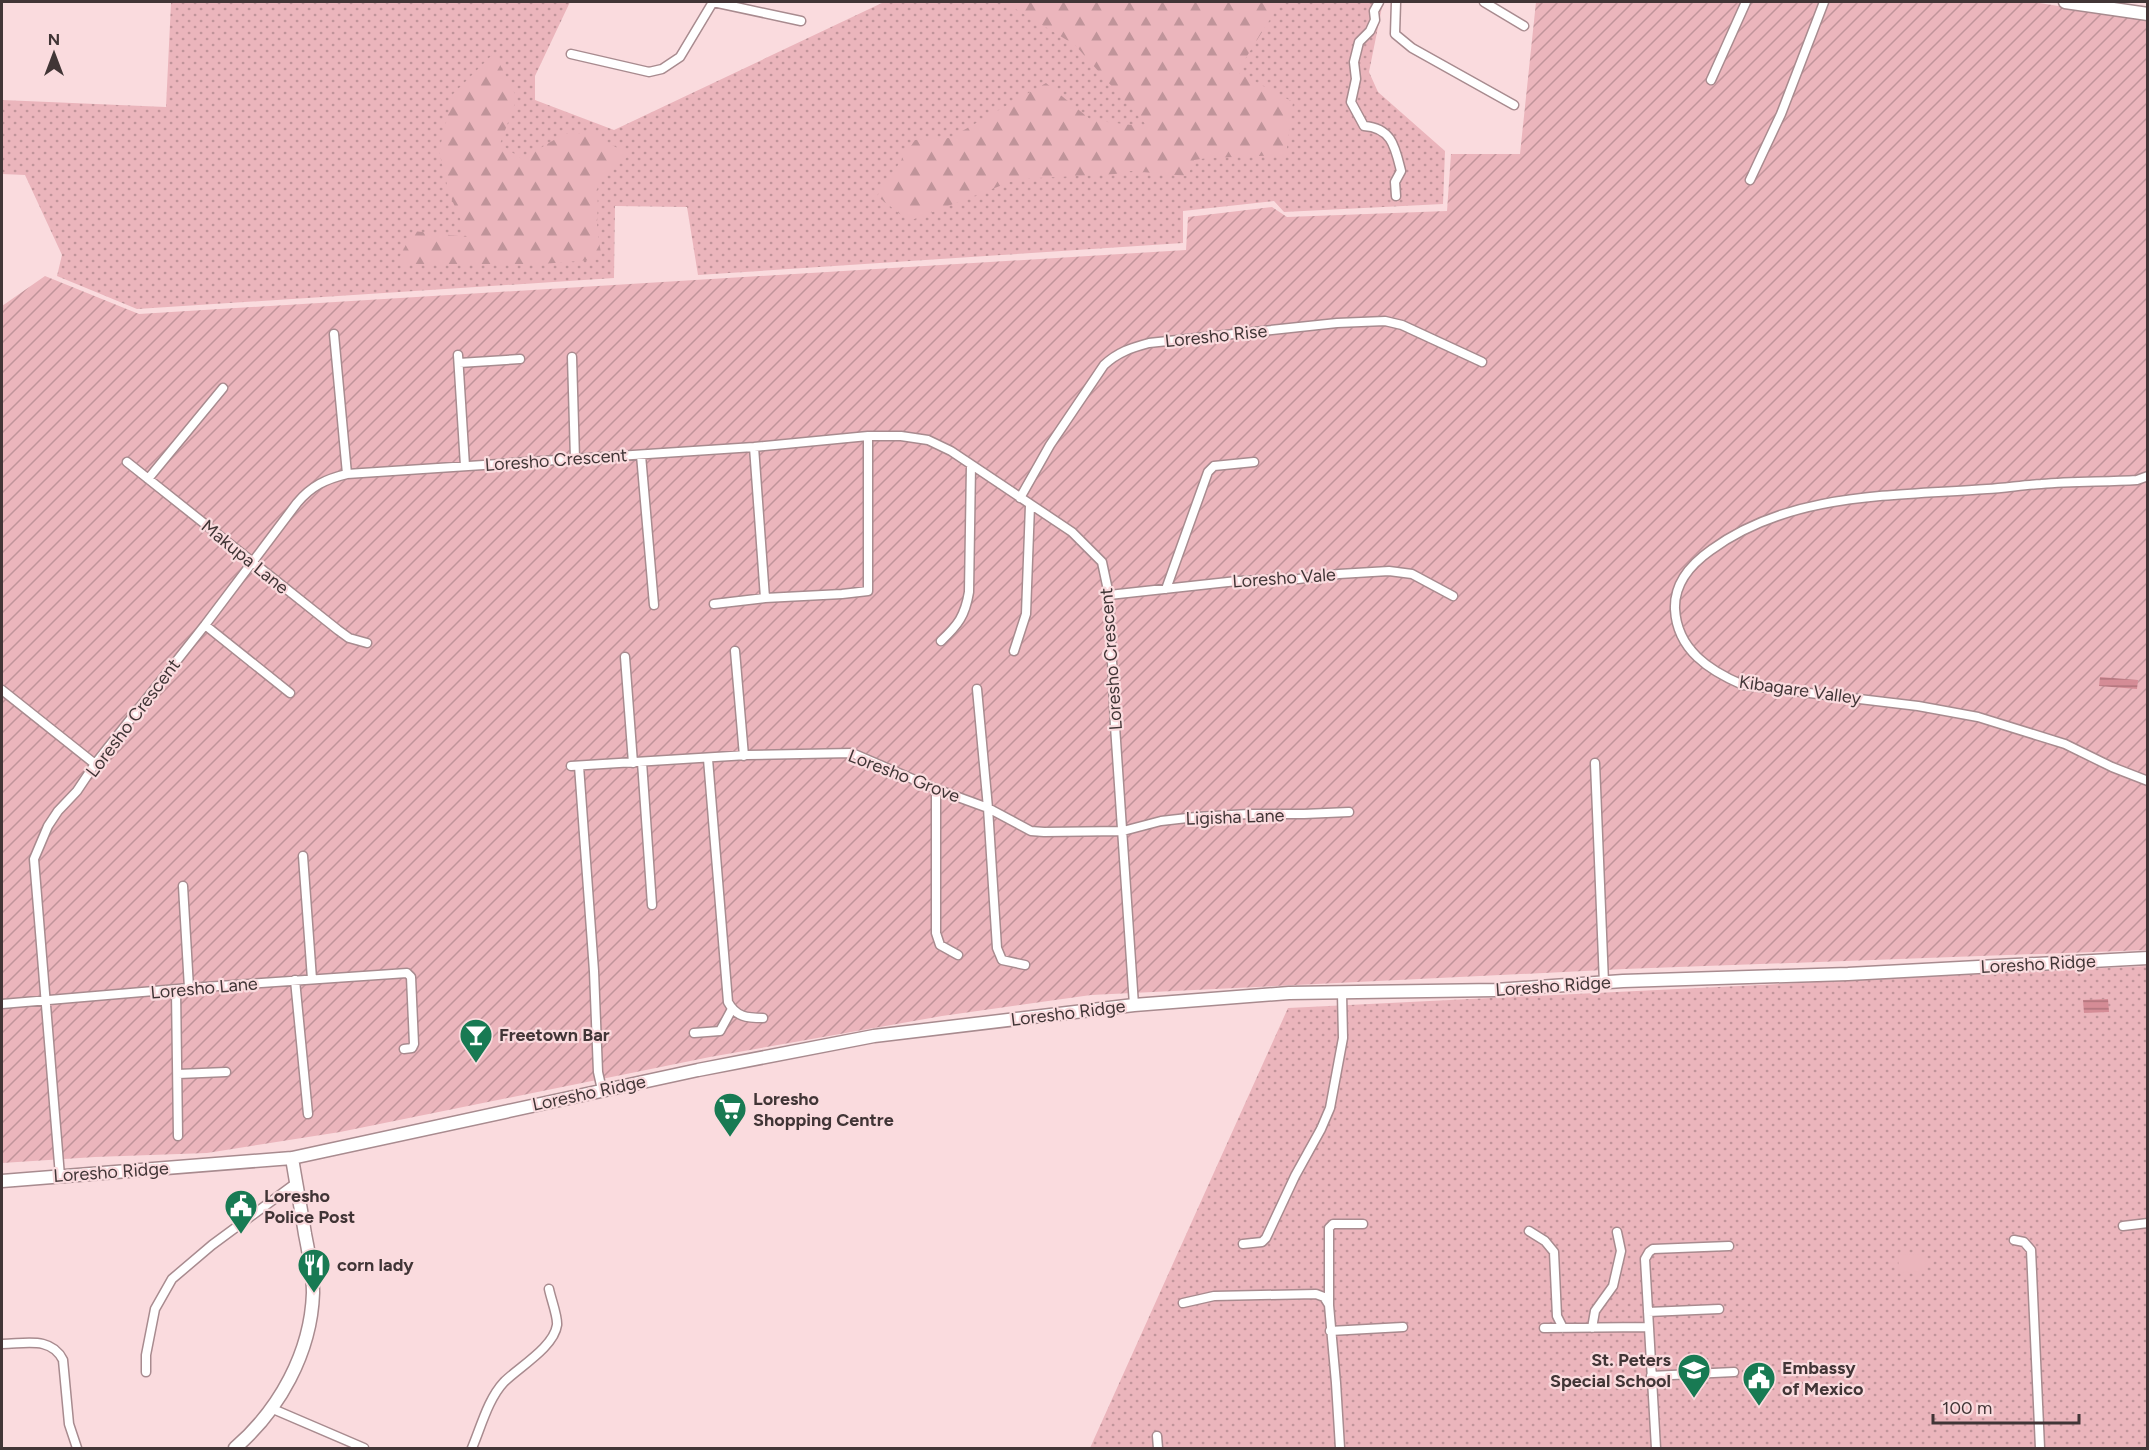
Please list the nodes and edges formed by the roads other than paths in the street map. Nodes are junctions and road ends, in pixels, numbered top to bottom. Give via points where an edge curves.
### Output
1 (713, 2) edge
2 (1380, 2) edge
3 (1396, 2) edge
4 (1484, 2) edge
5 (1746, 2) edge
6 (1824, 2) edge
7 (2065, 2) edge
8 (2148, 14) edge
9 (801, 21) dead end
10 (1524, 27) dead end
11 (571, 54) dead end
12 (1711, 80) dead end
13 (1514, 105) dead end
14 (1750, 180) dead end
15 (1396, 196) dead end
16 (334, 334) dead end
17 (572, 357) dead end
18 (520, 359) dead end
19 (1482, 362) dead end
20 (223, 388) dead end
21 (868, 436) junction
22 (754, 447) junction
23 (641, 455) junction
24 (575, 459) junction
25 (127, 462) dead end
26 (1254, 462) dead end
27 (971, 465) junction
28 (465, 466) junction
29 (346, 474) junction
30 (2148, 478) edge
31 (148, 479) junction
32 (1020, 498) junction
33 (1030, 506) junction
34 (252, 563) junction
35 (1166, 589) junction
36 (1109, 594) junction
37 (1453, 596) dead end
38 (765, 598) junction
39 (714, 604) dead end
40 (654, 605) dead end
41 (205, 625) junction
42 (941, 641) dead end
43 (367, 643) dead end
44 (735, 651) dead end
45 (1014, 651) dead end
46 (625, 657) dead end
47 (977, 689) dead end
48 (2, 690) edge
49 (290, 693) dead end
50 (744, 756) junction
51 (708, 759) junction
52 (637, 763) junction
53 (1595, 763) dead end
54 (95, 764) junction
55 (2148, 781) edge
56 (936, 789) junction
57 (988, 808) junction
58 (1349, 812) dead end
59 (1123, 831) junction
60 (303, 856) dead end
61 (183, 886) dead end
62 (652, 905) dead end
63 (958, 955) dead end
64 (2148, 958) edge
65 (1025, 964) dead end
66 (312, 979) junction
67 (296, 980) junction
68 (1604, 983) junction
69 (189, 988) junction
70 (176, 990) junction
71 (1342, 993) junction
72 (45, 1001) junction
73 (2, 1004) edge
74 (1134, 1005) junction
75 (732, 1009) junction
76 (763, 1018) dead end
77 (694, 1033) dead end
78 (404, 1049) dead end
79 (226, 1072) dead end
80 (178, 1074) junction
81 (602, 1090) junction
82 (308, 1114) dead end
83 (178, 1136) dead end
84 (292, 1158) junction
85 (60, 1176) junction
86 (2, 1180) edge
87 (296, 1183) junction
88 (2148, 1223) edge
89 (1362, 1224) dead end
90 (2123, 1226) dead end
91 (1529, 1231) dead end
92 (1617, 1232) dead end
93 (2014, 1240) dead end
94 (1243, 1244) dead end
95 (1729, 1246) dead end
96 (549, 1289) dead end
97 (1183, 1303) dead end
98 (1329, 1305) junction
99 (1719, 1309) dead end
100 (1648, 1312) junction
101 (1403, 1327) dead end
102 (1649, 1327) junction
103 (1544, 1328) dead end
104 (1563, 1328) junction
105 (1592, 1328) junction
106 (1330, 1331) junction
107 (2, 1344) edge
108 (146, 1372) dead end
109 (1734, 1372) dead end
110 (1651, 1376) junction
111 (273, 1408) junction
112 (1157, 1436) dead end
113 (77, 1449) edge
114 (235, 1449) edge
115 (364, 1449) edge
116 (472, 1449) edge
117 (1158, 1449) edge
118 (1340, 1449) edge
119 (1656, 1449) edge
120 (2040, 1449) edge

1 - 9 street
1 - 11 street via 680,57 662,69 649,72
2 - 15 street via 1374,10 1370,31 1359,42 1351,102 1364,126 1389,136 1401,171 1395,182
3 - 13 street via 1395,34 1412,48
4 - 10 street
5 - 12 street
6 - 14 street via 1781,114
7 - 8 main road
16 - 29 street
17 - 24 street
18 - 28 street via 459,359
19 - 32 street, Loresho Rise via 1385,321 1149,343 1127,349 1104,365
20 - 31 street
21 - 22 street, Loresho Crescent
21 - 27 street, Loresho Crescent via 928,440
21 - 38 street via 868,591
22 - 23 street, Loresho Crescent
22 - 38 street
23 - 24 street, Loresho Crescent
23 - 40 street
24 - 28 street, Loresho Crescent
25 - 31 street, Makupa Lane
26 - 35 street via 1214,466 1208,472
27 - 32 street, Loresho Crescent
27 - 42 street via 966,611
28 - 29 street, Loresho Crescent
29 - 34 street, Loresho Crescent via 329,478 307,492
30 - 55 street, Kibagare Valley via 1892,495 1819,505 1776,516 1739,531 1692,565 1682,579 1675,603 1681,634 1705,666 1743,686 1918,706 1988,720 2065,744
31 - 34 street, Makupa Lane
32 - 33 street, Loresho Crescent
33 - 36 street, Loresho Crescent via 1072,532 1093,551 1102,562
33 - 45 street via 1026,614
34 - 41 street, Loresho Crescent
34 - 43 street, Makupa Lane via 338,630
35 - 36 street, Loresho Vale
35 - 37 street, Loresho Vale via 1404,571
36 - 59 street, Loresho Crescent
38 - 39 street
41 - 49 street
41 - 54 street, Loresho Crescent
44 - 50 street
46 - 52 street
47 - 57 street
48 - 54 street
50 - 51 street, Loresho Grove
50 - 56 street, Loresho Grove via 852,753
51 - 52 street, Loresho Grove
51 - 75 street via 723,952
52 - 62 street
52 - 81 street, Loresho Grove via 575,766
53 - 68 street
54 - 72 street, Loresho Crescent via 48,826 34,860
56 - 57 street, Loresho Grove
56 - 63 street via 936,933 940,945
57 - 59 street, Loresho Grove via 1031,831
57 - 65 street via 997,948 1002,960
58 - 59 street, Ligisha Lane via 1196,817
59 - 74 street, Loresho Crescent
60 - 66 street
61 - 69 street
64 - 68 main road, Loresho Ridge
66 - 67 street, Loresho Lane
66 - 78 street, Loresho Lane via 407,973 411,977 414,1044
67 - 69 street, Loresho Lane
67 - 82 street
68 - 71 main road, Loresho Ridge
69 - 70 street, Loresho Lane
70 - 72 street, Loresho Lane
70 - 80 street
71 - 74 main road, Loresho Ridge via 1289,993
71 - 94 street via 1343,1038 1330,1108 1266,1238
72 - 73 street, Loresho Lane
72 - 85 street, Loresho Crescent
74 - 81 main road, Loresho Ridge via 874,1036
75 - 76 street via 743,1017
75 - 77 street via 720,1031
79 - 80 street
80 - 83 street
81 - 84 main road, Loresho Ridge
84 - 85 main road, Loresho Ridge
84 - 87 main road
85 - 86 main road, Loresho Ridge
87 - 108 street via 172,1279 155,1309
87 - 111 main road via 312,1272 310,1320 303,1348
88 - 90 street
89 - 98 street via 1333,1224 1329,1228
91 - 104 street via 1554,1252 1557,1316
92 - 105 street via 1621,1251 1613,1286 1595,1311
93 - 120 street via 2025,1242 2031,1250
95 - 100 street via 1660,1248 1649,1252 1645,1259
96 - 116 street via 557,1322 555,1333 503,1383 487,1410
97 - 98 street via 1214,1296 1316,1294
98 - 106 street
99 - 100 street
100 - 102 street
101 - 106 street
102 - 105 street
102 - 110 street
103 - 104 street
104 - 105 street
106 - 118 street
107 - 113 street via 43,1343 59,1352 69,1424
109 - 110 street
110 - 119 street
111 - 114 main road
111 - 115 street
112 - 117 street

